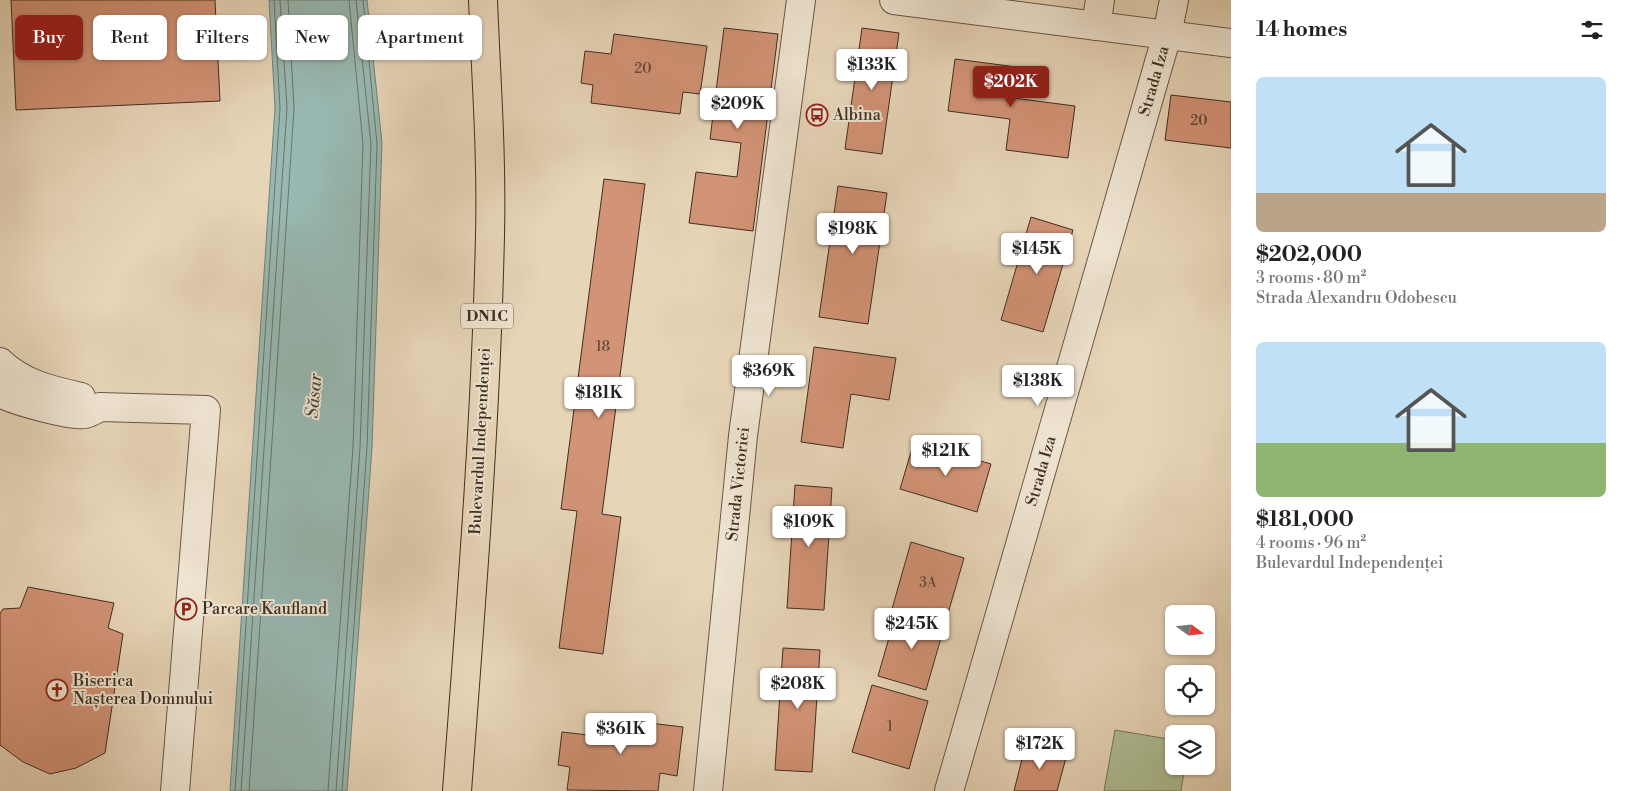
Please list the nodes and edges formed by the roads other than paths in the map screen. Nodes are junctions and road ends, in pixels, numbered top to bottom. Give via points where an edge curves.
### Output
1 (483, 0) edge
2 (801, 0) edge
3 (894, 0) edge
4 (1174, 0) edge
5 (1098, 13) edge
6 (1167, 35) junction
7 (1231, 43) edge
8 (0, 362) edge
9 (0, 393) edge
10 (100, 407) junction
11 (175, 790) edge
12 (457, 791) edge
13 (708, 791) edge
14 (949, 791) edge

1 - 12 main road, Bulevardul Independenței / DN1C via 490,234 469,631
2 - 13 street, Strada Victoriei via 742,436
3 - 5 street
4 - 6 street, Strada Iza
5 - 6 street
6 - 7 street
6 - 14 street, Strada Iza
8 - 10 street via 25,381 48,390 87,398
9 - 10 street via 36,406 85,414
10 - 11 street via 206,410

